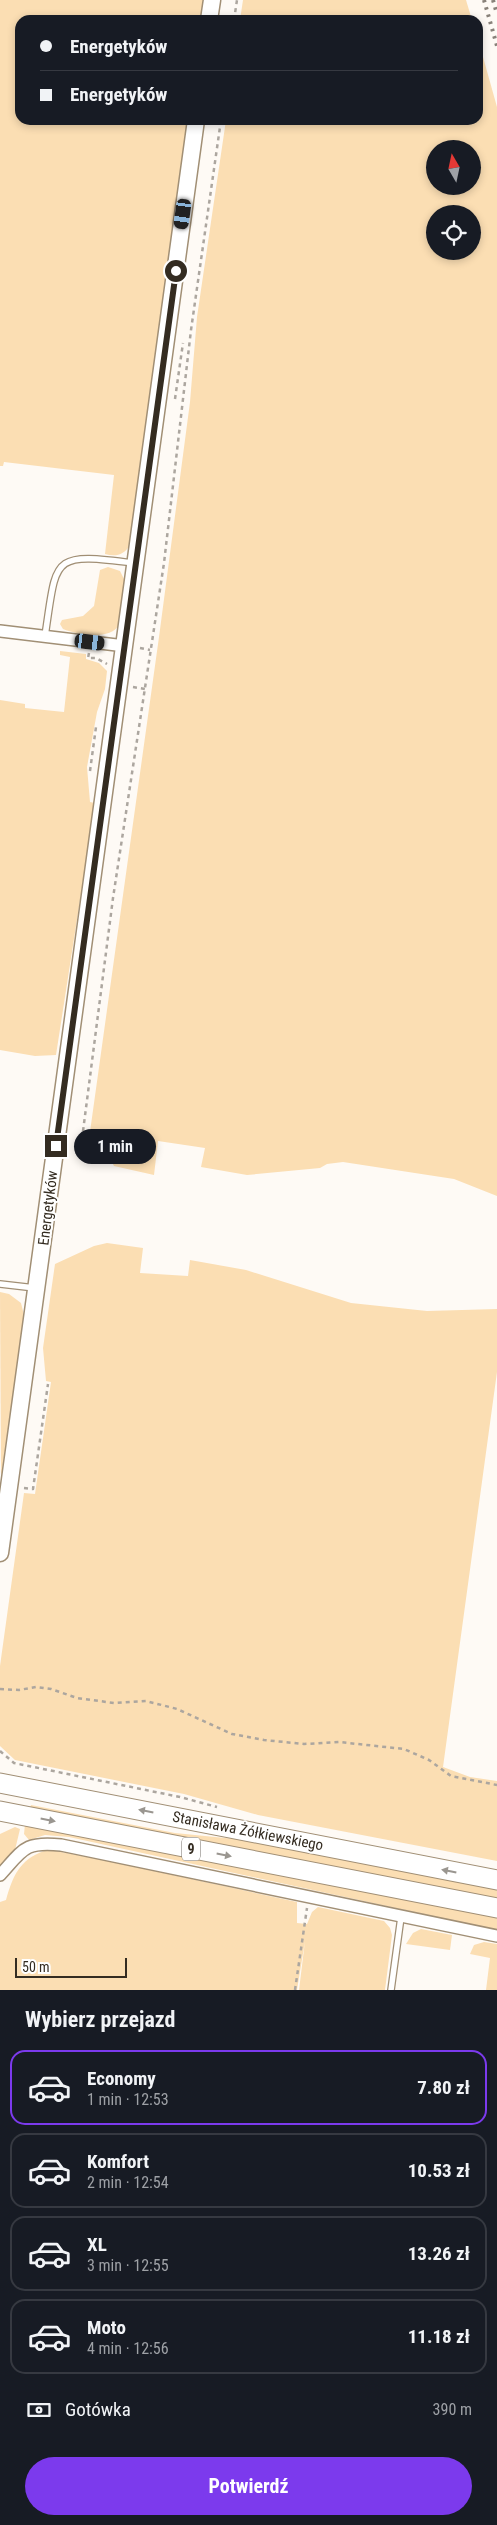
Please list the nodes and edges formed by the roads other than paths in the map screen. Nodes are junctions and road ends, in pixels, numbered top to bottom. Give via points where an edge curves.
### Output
1 (212, 0) edge
2 (210, 15) edge
3 (195, 125) edge
4 (136, 563) junction
5 (0, 631) edge
6 (46, 636) junction
7 (125, 646) junction
8 (0, 1284) edge
9 (37, 1288) junction
10 (2, 1522) edge
11 (0, 1553) edge
12 (0, 1783) edge
13 (0, 1811) edge
14 (0, 1875) edge
15 (497, 1880) edge
16 (497, 1908) edge
17 (401, 1917) junction
18 (497, 1936) edge
19 (391, 1990) edge

1 - 2 main road
3 - 4 main road, Energetyków
4 - 6 lane via 89,557 64,563 55,576
4 - 7 main road, Energetyków
5 - 6 street
6 - 7 street
7 - 9 main road, Energetyków
8 - 9 lane
9 - 10 main road, Energetyków via 11,1486
10 - 11 main road, Energetyków
15 -> 12 main road, Stanisława Żółkiewskiego / 9
13 -> 16 main road, Stanisława Żółkiewskiego / 9
14 - 17 street via 22,1850 46,1843
17 - 18 street
17 - 19 lane

